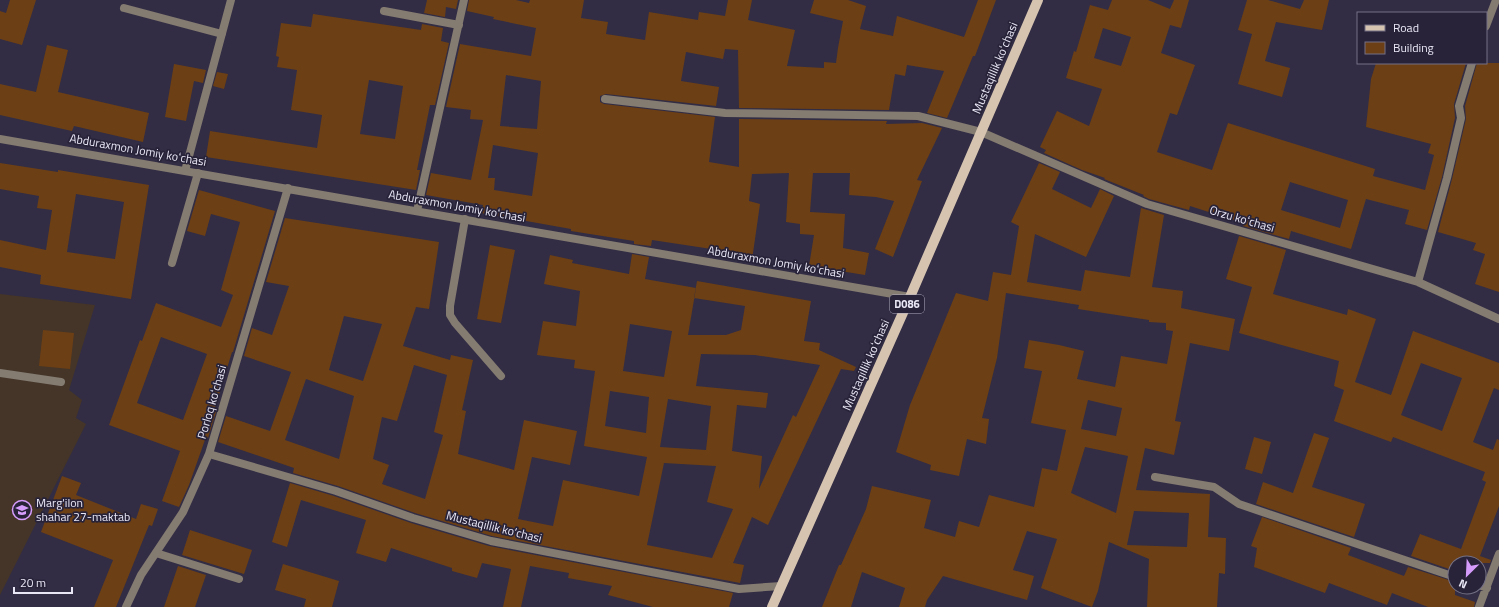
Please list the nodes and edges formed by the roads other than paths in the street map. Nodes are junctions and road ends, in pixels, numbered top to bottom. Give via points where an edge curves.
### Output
1 (231, 0) edge
2 (464, 0) edge
3 (1038, 0) edge
4 (1496, 0) edge
5 (124, 8) dead end
6 (384, 11) dead end
7 (1487, 23) edge
8 (459, 25) junction
9 (222, 34) junction
10 (1472, 64) edge
11 (604, 99) dead end
12 (981, 132) junction
13 (0, 139) edge
14 (185, 171) junction
15 (198, 173) junction
16 (288, 188) junction
17 (417, 211) junction
18 (465, 219) junction
19 (172, 263) dead end
20 (1418, 282) junction
21 (910, 297) junction
22 (1499, 319) edge
23 (0, 373) edge
24 (501, 376) dead end
25 (61, 382) dead end
26 (209, 454) junction
27 (1155, 477) dead end
28 (156, 553) junction
29 (1499, 554) edge
30 (1447, 574) edge
31 (1487, 578) edge
32 (239, 580) dead end
33 (781, 586) junction
34 (1481, 595) edge
35 (126, 607) edge
36 (772, 607) edge
37 (1479, 607) edge

1 - 9 street
2 - 8 street
3 - 12 main road, Mustaqillik koʻchasi / D086
4 - 7 street
5 - 9 street
6 - 8 street
8 - 17 street
9 - 14 street
10 - 20 street via 1459,106 1461,118 1448,178
11 - 12 street, Orzu koʻchasi via 725,113 918,116
12 - 20 street, Orzu koʻchasi via 1147,204
12 - 21 main road, Mustaqillik koʻchasi / D086
13 - 14 street, Abduraxmon Jomiy koʻchasi
14 - 15 street, Abduraxmon Jomiy koʻchasi
15 - 16 street, Abduraxmon Jomiy koʻchasi
15 - 19 street
16 - 17 street, Abduraxmon Jomiy koʻchasi
16 - 26 street, Porloq koʻchasi
17 - 18 street, Abduraxmon Jomiy koʻchasi
18 - 21 street, Abduraxmon Jomiy koʻchasi
18 - 24 street via 450,315
20 - 22 street, Orzu koʻchasi
21 - 33 main road, Mustaqillik koʻchasi / D086
23 - 25 street
26 - 28 street, Porloq koʻchasi via 183,512
26 - 33 street, Mustaqillik ko‘chasi via 492,541 740,589
27 - 30 street via 1214,487 1239,504
28 - 32 street
28 - 35 street, Porloq koʻchasi via 141,575
29 - 31 street
33 - 36 main road, Mustaqillik koʻchasi / D086
34 - 37 street

